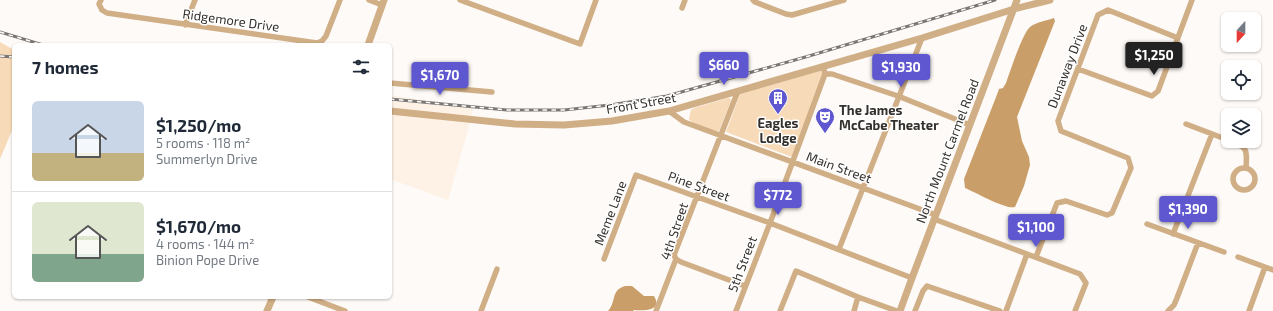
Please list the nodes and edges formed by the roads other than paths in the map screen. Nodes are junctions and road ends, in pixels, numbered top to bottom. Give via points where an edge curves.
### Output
1 (101, 0) edge
2 (195, 0) edge
3 (340, 0) edge
4 (369, 0) edge
5 (460, 0) edge
6 (596, 0) edge
7 (685, 0) edge
8 (753, 0) edge
9 (844, 0) edge
10 (1017, 0) edge
11 (1050, 0) edge
12 (1192, 0) edge
13 (383, 2) edge
14 (682, 8) dead end
15 (1014, 9) junction
16 (185, 24) junction
17 (922, 38) junction
18 (1178, 38) junction
19 (369, 43) edge
20 (1078, 69) junction
21 (824, 70) junction
22 (392, 83) edge
23 (492, 92) dead end
24 (738, 92) junction
25 (898, 96) junction
26 (392, 111) edge
27 (669, 111) junction
28 (1186, 124) dead end
29 (970, 125) junction
30 (1212, 134) junction
31 (722, 135) junction
32 (1221, 138) edge
33 (1244, 148) edge
34 (793, 162) junction
35 (1246, 168) junction
36 (636, 175) joint
37 (864, 188) junction
38 (697, 197) junction
39 (935, 217) junction
40 (770, 223) junction
41 (1147, 224) dead end
42 (1173, 234) junction
43 (1198, 243) junction
44 (839, 249) junction
45 (1224, 252) dead end
46 (1027, 254) junction
47 (1036, 257) junction
48 (1238, 257) dead end
49 (604, 259) dead end
50 (676, 259) junction
51 (1265, 268) junction
52 (497, 270) dead end
53 (1273, 270) edge
54 (912, 278) junction
55 (745, 286) junction
56 (858, 297) junction
57 (272, 299) edge
58 (313, 299) edge
59 (267, 311) edge
60 (345, 311) edge
61 (481, 311) edge
62 (656, 311) edge
63 (736, 311) edge
64 (780, 311) edge
65 (854, 311) edge
66 (899, 311) edge
67 (915, 311) edge
68 (1000, 311) edge
69 (1006, 311) edge
70 (1075, 311) edge
71 (1168, 311) edge
72 (1249, 311) edge

1 - 16 street, Ridgemore Drive via 102,10 107,13
2 - 16 street
3 - 16 street, Ridgemore Drive via 326,36 317,43
4 - 13 street
5 - 6 street via 580,44
7 - 14 street
8 - 9 street via 792,15
10 - 15 street, North Mount Carmel Road
11 - 15 street, Front Street
12 - 18 street
13 - 19 street
15 - 17 street, Front Street
15 - 29 street, North Mount Carmel Road
17 - 21 street, Front Street
17 - 25 street
18 - 20 street via 1158,91 1152,96
18 - 20 street, Dunaway Drive via 1108,10 1098,15
20 - 47 street, Dunaway Drive via 1058,121 1062,130 1128,158 1131,168 1112,213 1106,215 1066,201 1057,203
21 - 24 street, Front Street
21 - 25 street
21 - 34 street, 5th Street
22 - 23 street
24 - 27 street, Front Street
24 - 31 street, 4th Street
25 - 29 street
25 - 37 street
26 - 27 street, Front Street via 516,124 564,125 612,121
27 - 31 street, Main Street via 684,122
28 - 30 street
29 - 39 street, North Mount Carmel Road
30 - 32 street
30 - 42 street
31 - 34 street, Main Street
31 - 38 street, 4th Street
33 - 35 street via 1247,153
34 - 37 street, Main Street
34 - 40 street, 5th Street
35 - 35 street via 1239,169 1233,178 1237,188 1244,190 1251,188 1255,182 1254,174
36 - 38 street, Pine Street
36 - 49 street, Meme Lane
37 - 39 street, Main Street
37 - 44 street
38 - 40 street, Pine Street
38 - 50 street, 4th Street via 674,255
39 - 46 street, Main Street
39 - 54 street, North Mount Carmel Road
40 - 44 street, Pine Street
40 - 55 street, 5th Street
41 - 42 street
42 - 43 street
43 - 45 street
43 - 71 street via 1174,305
44 - 54 street, Pine Street
46 - 47 street, Main Street
46 - 69 street
47 - 70 street, Main Street via 1080,274 1086,283
48 - 51 street
50 - 55 street
50 - 62 street, 4th Street
51 - 53 street
51 - 72 street
52 - 61 street
54 - 66 street, North Mount Carmel Road
55 - 63 street, 5th Street
56 - 64 street via 796,271
56 - 65 street
56 - 66 street
57 - 59 street
58 - 60 street
67 - 68 street via 927,286

